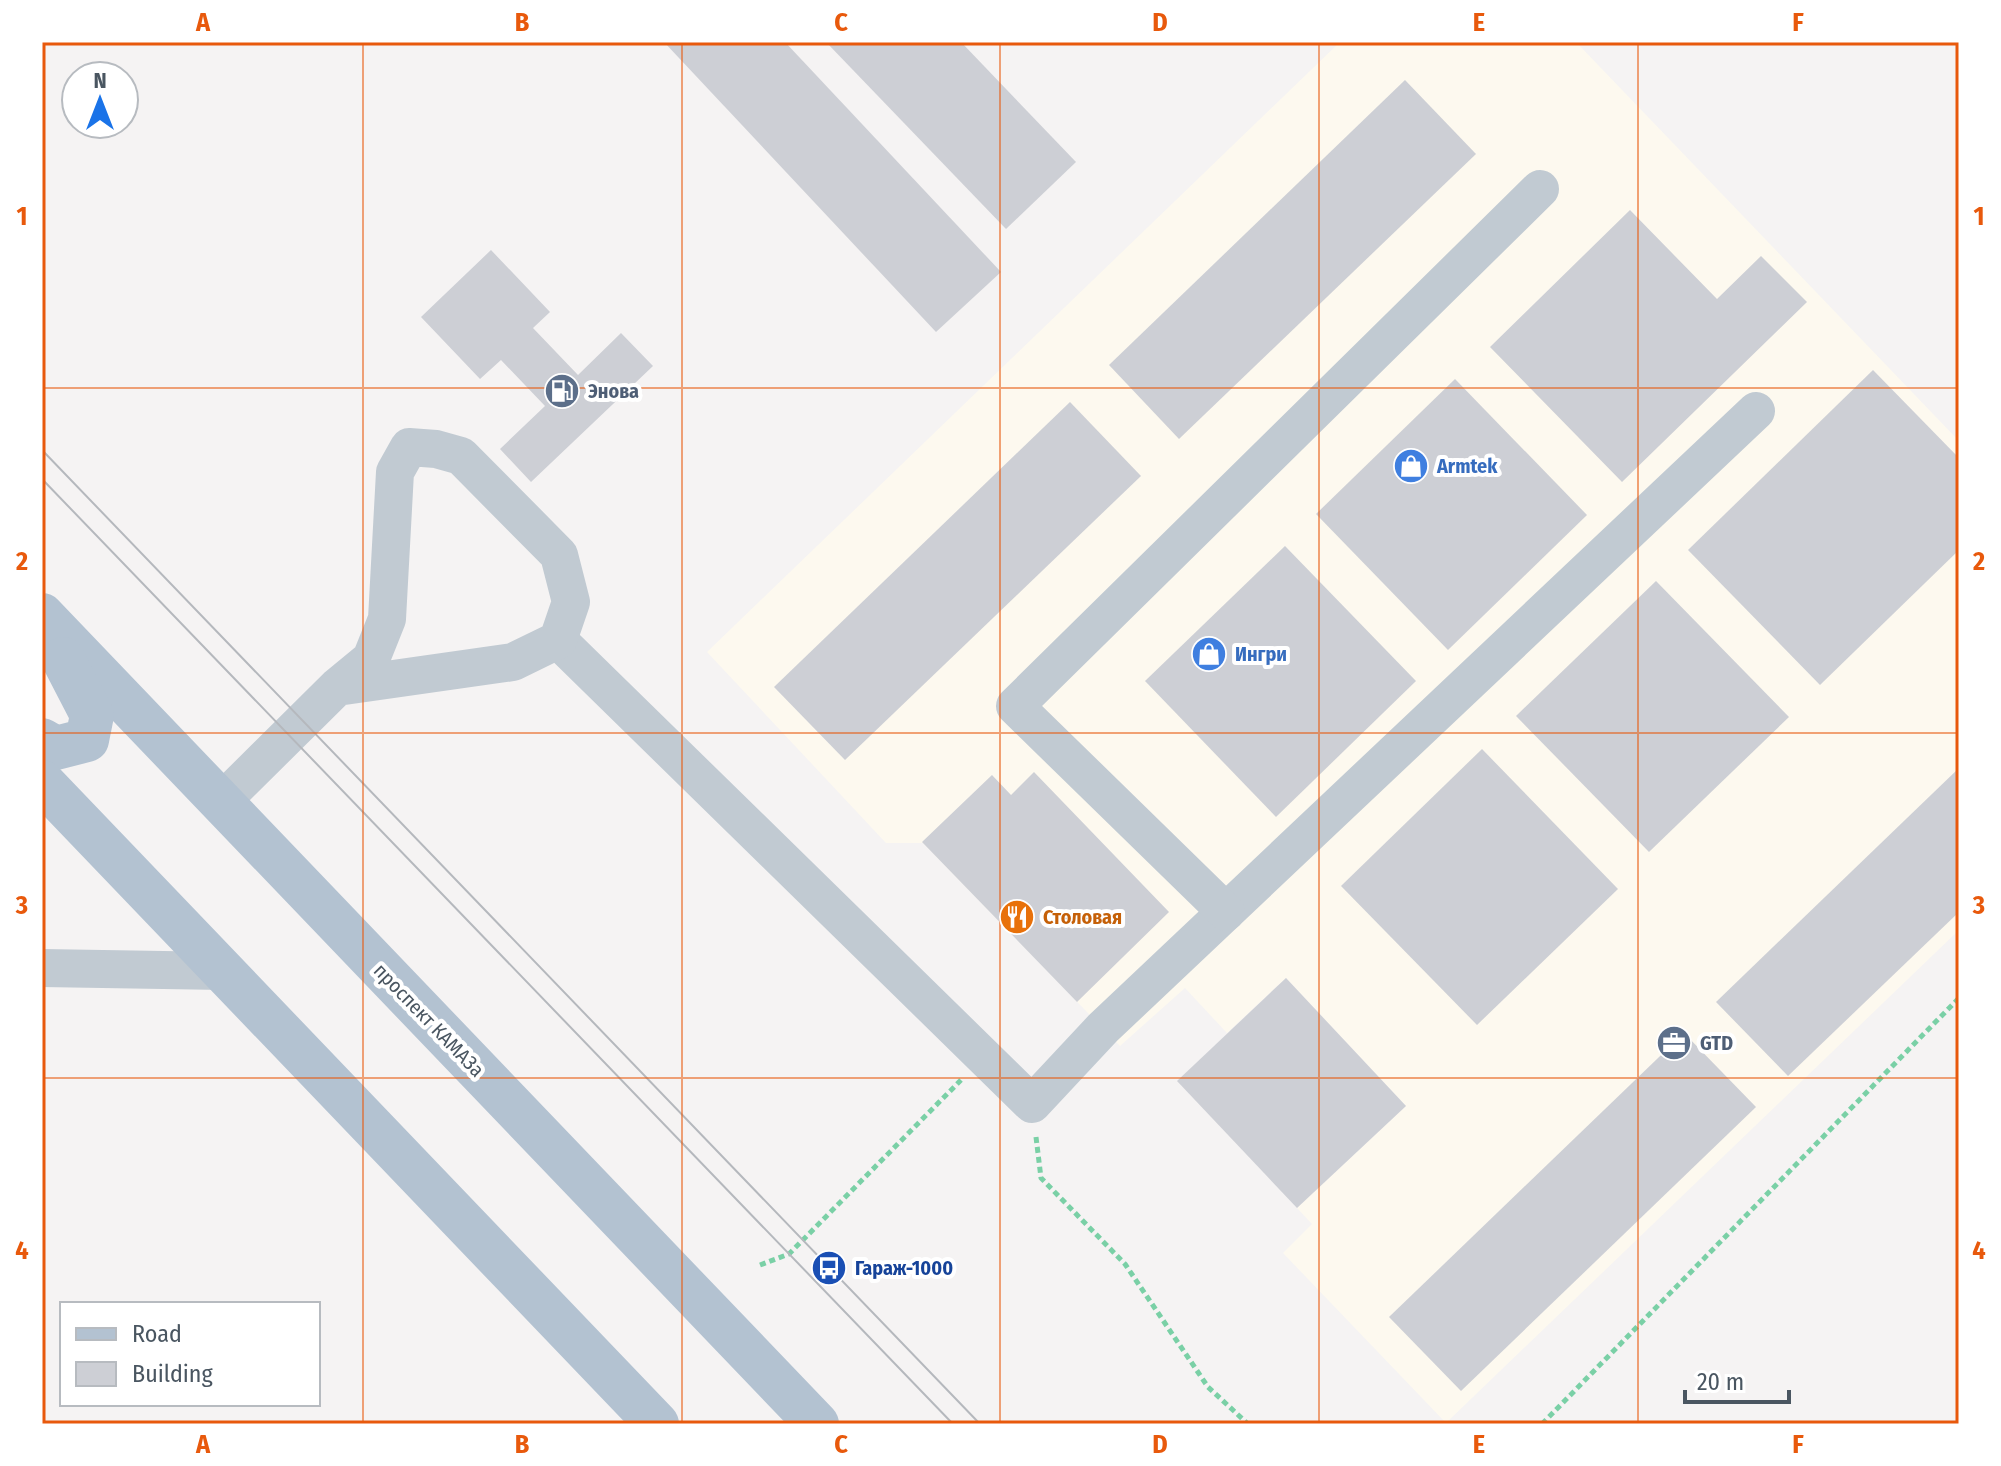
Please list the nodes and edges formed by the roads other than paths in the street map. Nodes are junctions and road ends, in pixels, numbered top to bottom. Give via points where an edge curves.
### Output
1 (1540, 189) dead end
2 (1756, 411) dead end
3 (42, 618) edge
4 (558, 640) junction
5 (337, 687) junction
6 (42, 740) edge
7 (42, 782) edge
8 (221, 802) junction
9 (1226, 912) junction
10 (42, 968) edge
11 (224, 971) junction
12 (657, 1424) edge
13 (817, 1424) edge

1 - 9 lane via 1015,706
2 - 9 lane
3 - 6 main road via 92,715 87,740 56,748
3 - 8 main road, проспект КАМАЗа
4 - 5 lane via 513,662
4 - 5 lane via 571,602 559,555 461,456 409,447 395,472 387,619 371,659
4 - 9 lane via 1032,1104 1103,1028
5 - 8 lane
7 - 11 main road
8 - 13 main road, проспект КАМАЗа
10 - 11 lane
11 - 12 main road

